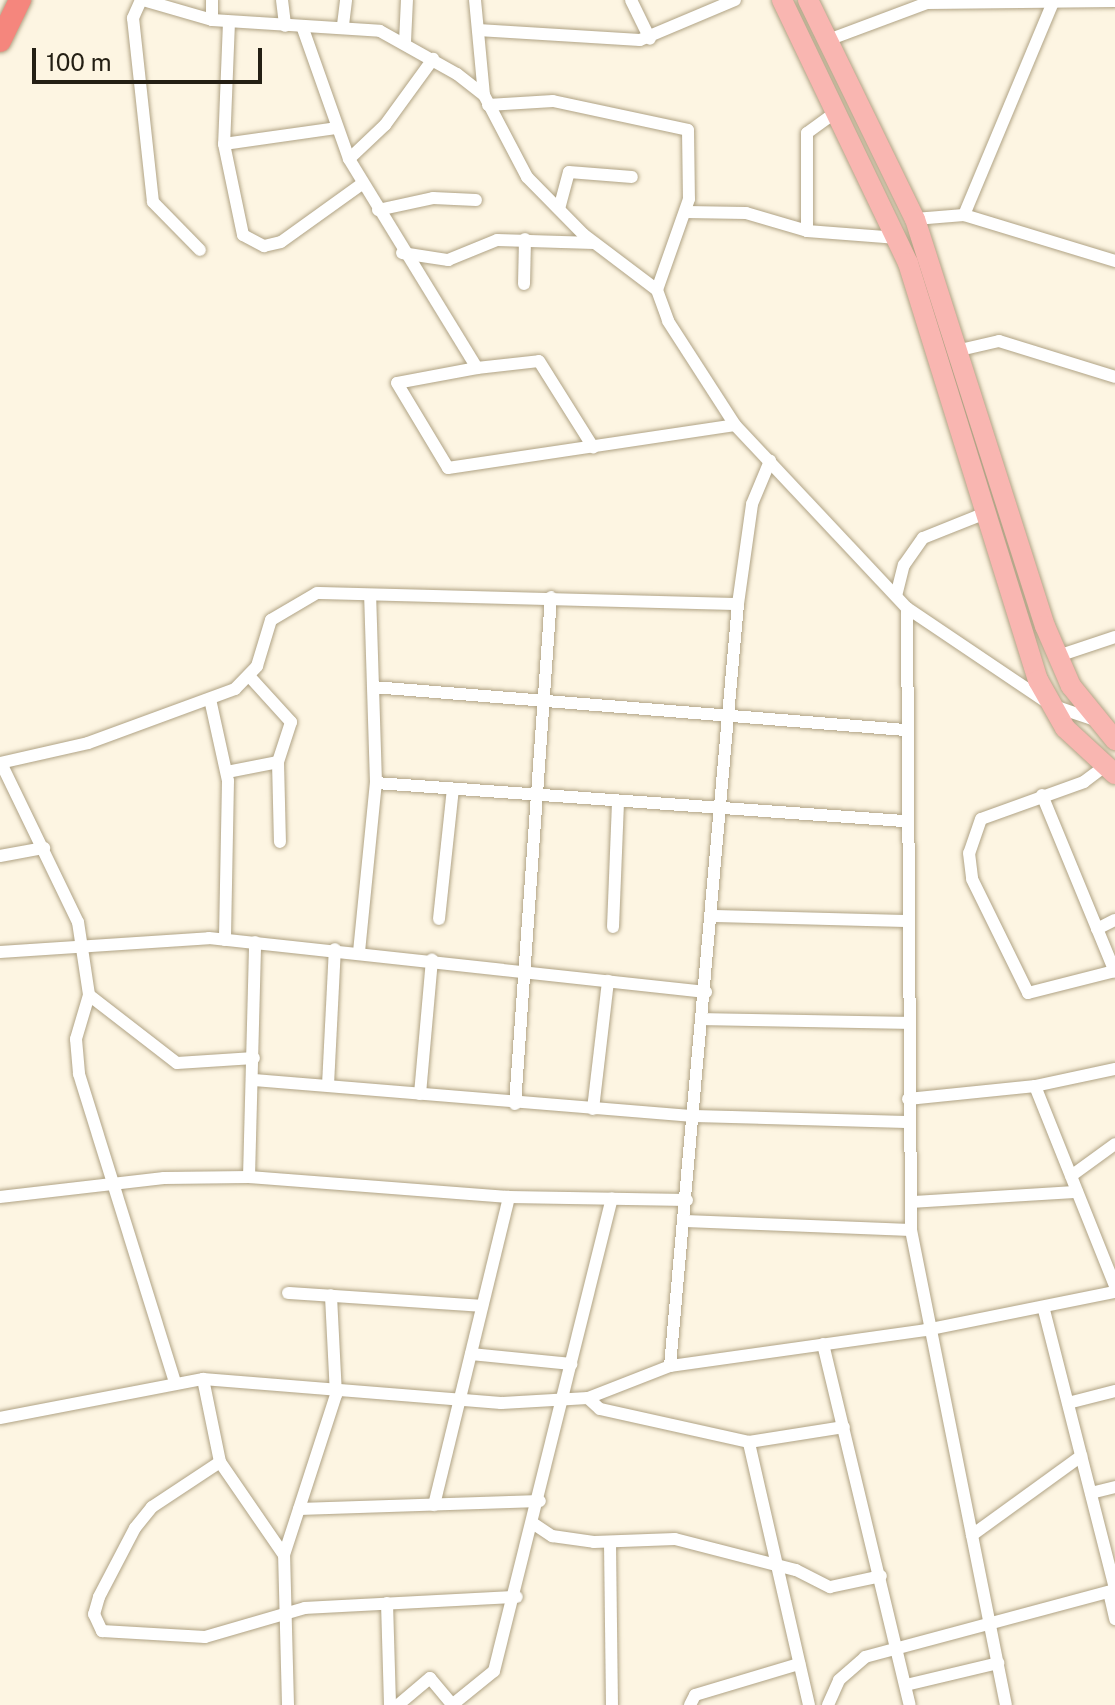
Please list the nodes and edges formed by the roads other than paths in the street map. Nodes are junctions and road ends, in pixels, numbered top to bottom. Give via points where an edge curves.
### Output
1 (20, 0) edge
2 (142, 0) edge
3 (212, 0) edge
4 (282, 0) edge
5 (346, 0) edge
6 (407, 0) edge
7 (475, 0) edge
8 (631, 0) edge
9 (735, 0) edge
10 (782, 0) edge
11 (808, 0) edge
12 (1061, 1) edge
13 (1115, 1) edge
14 (933, 2) edge
15 (212, 20) junction
16 (229, 22) junction
17 (343, 25) junction
18 (285, 26) junction
19 (302, 26) junction
20 (478, 30) junction
21 (650, 39) junction
22 (828, 40) junction
23 (0, 41) edge
24 (405, 42) junction
25 (433, 59) junction
26 (486, 100) junction
27 (837, 111) junction
28 (336, 128) junction
29 (224, 144) junction
30 (349, 159) junction
31 (632, 177) dead end
32 (363, 183) junction
33 (476, 200) dead end
34 (559, 209) junction
35 (378, 210) junction
36 (686, 212) junction
37 (964, 215) junction
38 (915, 219) junction
39 (807, 231) junction
40 (898, 238) junction
41 (525, 239) junction
42 (597, 243) junction
43 (200, 250) dead end
44 (402, 253) junction
45 (1115, 261) edge
46 (524, 284) dead end
47 (657, 290) junction
48 (960, 350) junction
49 (477, 368) junction
50 (1115, 377) edge
51 (735, 425) junction
52 (593, 447) junction
53 (770, 461) junction
54 (983, 514) junction
55 (370, 596) junction
56 (896, 596) junction
57 (551, 597) junction
58 (738, 604) junction
59 (907, 608) junction
60 (1115, 637) edge
61 (1058, 656) junction
62 (250, 677) junction
63 (373, 687) junction
64 (546, 696) junction
65 (210, 699) junction
66 (1051, 705) junction
67 (729, 714) junction
68 (1092, 719) junction
69 (905, 730) junction
70 (1115, 740) edge
71 (278, 762) junction
72 (0, 763) edge
73 (1110, 770) edge
74 (227, 772) junction
75 (376, 783) junction
76 (453, 789) junction
77 (1042, 795) junction
78 (540, 796) junction
79 (618, 802) junction
80 (721, 811) junction
81 (904, 821) junction
82 (280, 842) dead end
83 (44, 848) junction
84 (0, 856) edge
85 (715, 916) junction
86 (439, 919) dead end
87 (1115, 920) edge
88 (905, 921) junction
89 (613, 927) dead end
90 (1097, 929) junction
91 (225, 940) junction
92 (255, 942) junction
93 (84, 943) junction
94 (335, 949) junction
95 (0, 952) edge
96 (359, 952) junction
97 (432, 960) junction
98 (530, 972) junction
99 (1115, 972) edge
100 (608, 981) junction
101 (706, 992) junction
102 (89, 995) junction
103 (704, 1019) junction
104 (907, 1023) junction
105 (254, 1058) junction
106 (1115, 1069) edge
107 (254, 1080) junction
108 (328, 1085) junction
109 (1035, 1086) junction
110 (420, 1094) junction
111 (908, 1099) junction
112 (515, 1104) junction
113 (593, 1109) junction
114 (694, 1116) junction
115 (906, 1122) junction
116 (1115, 1144) edge
117 (1071, 1176) junction
118 (249, 1177) junction
119 (112, 1183) junction
120 (1077, 1192) junction
121 (0, 1197) edge
122 (509, 1197) junction
123 (612, 1199) junction
124 (687, 1200) junction
125 (912, 1202) junction
126 (685, 1221) junction
127 (911, 1230) junction
128 (1115, 1289) edge
129 (288, 1293) dead end
130 (331, 1295) junction
131 (482, 1306) junction
132 (1044, 1310) junction
133 (926, 1330) junction
134 (823, 1344) junction
135 (471, 1354) junction
136 (572, 1364) junction
137 (670, 1366) junction
138 (203, 1379) junction
139 (175, 1382) junction
140 (337, 1387) junction
141 (1115, 1391) edge
142 (460, 1398) junction
143 (588, 1398) junction
144 (564, 1401) junction
145 (1068, 1403) junction
146 (0, 1418) edge
147 (844, 1427) junction
148 (749, 1442) junction
149 (1081, 1456) junction
150 (220, 1462) junction
151 (1115, 1487) edge
152 (1091, 1493) junction
153 (540, 1501) junction
154 (434, 1505) junction
155 (299, 1509) junction
156 (534, 1524) junction
157 (972, 1535) junction
158 (610, 1543) junction
159 (284, 1555) junction
160 (778, 1568) junction
161 (881, 1576) junction
162 (1113, 1590) edge
163 (517, 1597) junction
164 (387, 1603) junction
165 (285, 1613) junction
166 (1115, 1619) edge
167 (990, 1621) junction
168 (897, 1646) junction
169 (998, 1663) junction
170 (799, 1664) junction
171 (906, 1685) junction
172 (288, 1705) edge
173 (390, 1705) edge
174 (398, 1705) edge
175 (452, 1705) edge
176 (612, 1705) edge
177 (690, 1705) edge
178 (809, 1705) edge
179 (828, 1705) edge
180 (910, 1705) edge
181 (1006, 1705) edge

1 - 23 highway
2 - 15 street
2 - 43 street via 133,18 153,202
3 - 15 street
4 - 18 street
5 - 17 street
6 - 24 street
7 - 20 street
8 - 21 street
9 - 21 street
10 - 27 main road
11 - 22 main road
12 - 13 street
12 - 14 street
12 - 37 street
14 - 22 street via 903,7
15 - 16 street
16 - 18 street
16 - 29 street
17 - 19 street
17 - 24 street
18 - 19 street
19 - 28 street
20 - 21 street
20 - 26 street
22 - 38 main road
24 - 25 street
25 - 26 street
25 - 30 street via 385,125
26 - 34 street via 527,177
26 - 36 street via 538,99 685,128
27 - 39 street via 807,133
27 - 40 main road
28 - 29 street
28 - 30 street
29 - 32 street via 240,229 256,245 281,242
30 - 32 street
31 - 34 street via 569,172
32 - 35 street
33 - 35 street via 433,198
34 - 42 street
35 - 44 street
36 - 39 street via 746,213
36 - 47 street
37 - 38 street
37 - 45 street
38 - 48 main road
39 - 40 street
40 - 54 main road
41 - 42 street
41 - 44 street via 497,240 448,260
41 - 46 street
42 - 47 street
44 - 49 street
47 - 51 street via 668,321
48 - 50 street via 999,341
48 - 61 main road
49 - 52 street via 539,361
49 - 52 street via 397,383 445,466
51 - 52 street
51 - 53 street
53 - 56 street
53 - 58 street via 752,504
54 - 56 street via 923,538 904,565
54 - 66 main road via 1025,649
55 - 57 street
55 - 62 street via 317,593 284,609 265,630
55 - 63 street
56 - 59 street
57 - 58 street
57 - 64 street
58 - 67 street
59 - 66 street
59 - 69 street
60 - 61 street
61 - 68 main road
62 - 65 street
62 - 71 street via 291,722
63 - 64 street
63 - 75 street
64 - 67 street
64 - 78 street
65 - 72 street via 70,749
65 - 74 street
66 - 68 street
66 - 73 main road
67 - 69 street
67 - 80 street
68 - 70 main road
69 - 81 street
71 - 74 street
71 - 82 street
72 - 83 street
73 - 77 street
74 - 91 street
75 - 76 street
75 - 96 street
76 - 78 street
76 - 86 street
77 - 90 street
77 - 99 street via 975,825 972,879 1028,993
78 - 79 street
78 - 98 street
79 - 80 street
79 - 89 street
80 - 81 street
80 - 85 street
81 - 88 street
83 - 84 street
83 - 93 street
85 - 88 street
85 - 101 street
87 - 90 street
88 - 104 street
90 - 99 street
91 - 92 street
91 - 93 street
92 - 94 street
92 - 105 street
93 - 95 street
93 - 102 street
94 - 96 street
94 - 108 street
96 - 97 street
97 - 98 street
97 - 110 street
98 - 100 street
98 - 112 street
100 - 101 street
100 - 113 street
101 - 103 street
102 - 105 street via 177,1063
102 - 119 street via 77,1065
103 - 104 street
103 - 114 street
104 - 111 street
105 - 107 street
106 - 109 street
107 - 108 street
107 - 118 street
108 - 110 street
109 - 111 street
109 - 117 street
110 - 112 street
111 - 115 street
112 - 113 street
113 - 114 street
114 - 115 street
114 - 124 street
115 - 125 street
116 - 117 street
117 - 120 street
118 - 119 street
118 - 122 street
119 - 121 street
119 - 139 street
120 - 125 street
120 - 128 street
122 - 123 street
122 - 131 street
123 - 124 street
123 - 136 street
124 - 126 street
125 - 127 street
126 - 127 street
126 - 137 street
127 - 133 street
128 - 132 street
129 - 130 street
130 - 131 street
130 - 140 street
131 - 135 street
132 - 133 street
132 - 145 street
133 - 134 street
133 - 157 street
134 - 137 street
134 - 147 street
135 - 136 street
135 - 142 street
136 - 144 street
137 - 143 street
138 - 139 street
138 - 140 street
138 - 150 street
139 - 146 street
140 - 142 street
140 - 155 street
141 - 145 street
142 - 144 street
142 - 154 street
143 - 144 street
143 - 148 street via 600,1409
144 - 153 street
145 - 149 street
147 - 148 street
147 - 161 street
148 - 160 street
149 - 152 street
149 - 157 street
150 - 159 street
150 - 165 street via 152,1507 135,1528 99,1597 96,1625 190,1638
151 - 152 street
152 - 162 street
153 - 154 street
153 - 156 street
154 - 155 street
155 - 159 street
156 - 158 street via 562,1539
156 - 163 street
157 - 167 street
158 - 160 street via 675,1539
158 - 176 street
159 - 165 street
160 - 161 street via 830,1587
160 - 170 street
161 - 168 street
162 - 166 street
162 - 167 street
163 - 164 street
163 - 175 street via 494,1671
164 - 165 street
164 - 173 street
165 - 172 street
167 - 168 street
167 - 169 street
168 - 171 street
168 - 179 street via 850,1667
169 - 171 street
169 - 181 street
170 - 177 street via 695,1695
170 - 178 street
171 - 180 street
174 - 175 street via 430,1678

